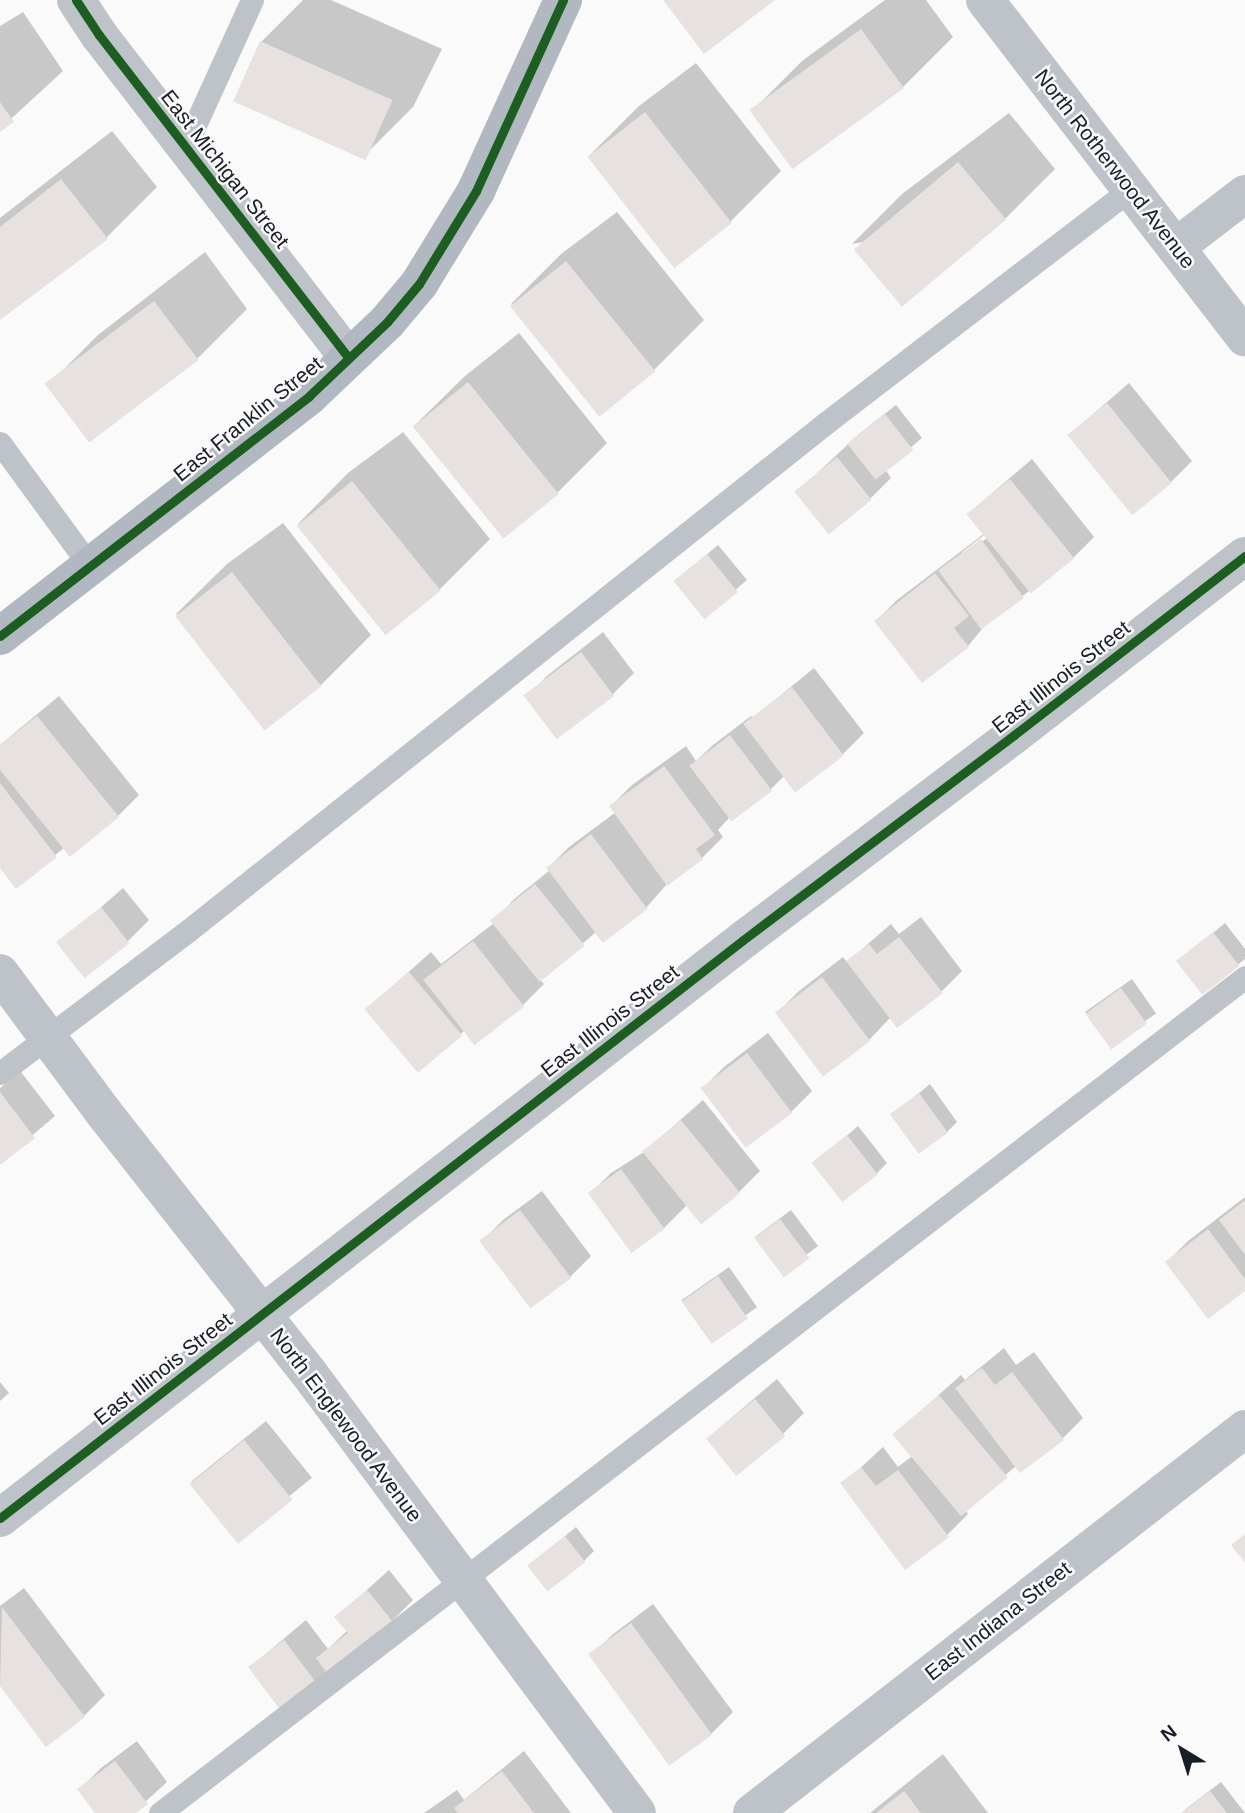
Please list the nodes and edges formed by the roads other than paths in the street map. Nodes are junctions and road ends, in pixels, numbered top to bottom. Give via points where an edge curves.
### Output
1 (76, 0) edge
2 (252, 0) edge
3 (564, 0) edge
4 (985, 0) edge
5 (185, 146) junction
6 (1131, 188) junction
7 (1245, 194) edge
8 (1176, 247) junction
9 (1245, 338) edge
10 (349, 358) junction
11 (0, 443) edge
12 (1245, 555) edge
13 (90, 566) junction
14 (0, 636) edge
15 (0, 973) edge
16 (1245, 977) edge
17 (47, 1037) junction
18 (0, 1073) edge
19 (261, 1315) junction
20 (1245, 1429) edge
21 (0, 1518) edge
22 (464, 1581) junction
23 (160, 1813) edge
24 (637, 1813) edge
25 (752, 1813) edge

1 - 5 street, East Michigan Street
2 - 5 lane
3 - 10 street, East Franklin Street via 476,191 444,247 395,312
4 - 6 street, North Rotherwood Avenue
5 - 10 street, East Michigan Street
6 - 8 street, North Rotherwood Avenue
6 - 17 lane
7 - 8 street
8 - 9 street, North Rotherwood Avenue
10 - 13 street, East Franklin Street via 309,396
11 - 13 lane
12 - 19 street, East Illinois Street
13 - 14 street, East Franklin Street
15 - 17 street, North Englewood Avenue
16 - 22 lane
17 - 18 lane
17 - 19 street, North Englewood Avenue
19 - 21 street, East Illinois Street
19 - 22 street, North Englewood Avenue
20 - 25 street, East Indiana Street
22 - 23 lane
22 - 24 street, North Englewood Avenue

